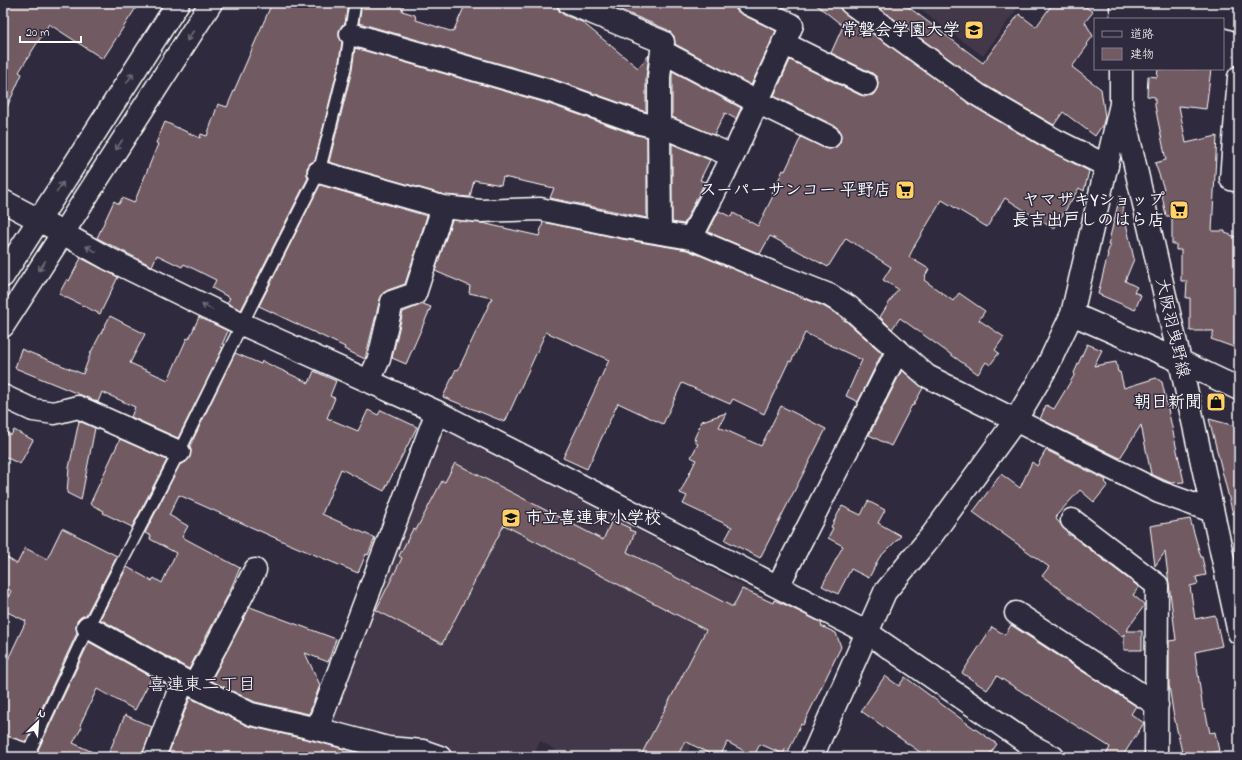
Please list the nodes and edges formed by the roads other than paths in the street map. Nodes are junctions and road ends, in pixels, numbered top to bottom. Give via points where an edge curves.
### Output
1 (178, 3) edge
2 (211, 3) edge
3 (355, 3) edge
4 (570, 3) edge
5 (747, 3) edge
6 (851, 3) edge
7 (1122, 10) edge
8 (1239, 20) edge
9 (351, 34) junction
10 (783, 43) junction
11 (663, 52) junction
12 (1121, 70) edge
13 (1239, 78) edge
14 (866, 84) dead end
15 (757, 102) junction
16 (1121, 104) junction
17 (659, 127) junction
18 (829, 137) dead end
19 (733, 156) junction
20 (1107, 166) junction
21 (319, 172) junction
22 (1239, 181) edge
23 (3, 201) edge
24 (443, 207) junction
25 (39, 220) junction
26 (63, 233) junction
27 (660, 233) junction
28 (691, 238) junction
29 (3, 276) edge
30 (1072, 314) junction
31 (242, 324) junction
32 (3, 326) edge
33 (898, 350) junction
34 (1180, 361) junction
35 (369, 381) junction
36 (1239, 389) edge
37 (3, 396) edge
38 (438, 412) junction
39 (1015, 420) junction
40 (179, 452) junction
41 (1212, 511) junction
42 (1072, 520) dead end
43 (255, 570) dead end
44 (778, 586) junction
45 (1234, 590) edge
46 (1016, 614) dead end
47 (88, 627) junction
48 (868, 632) junction
49 (1239, 633) edge
50 (188, 683) junction
51 (1157, 705) junction
52 (317, 729) junction
53 (3, 747) edge
54 (354, 748) edge
55 (1029, 752) edge
56 (27, 756) edge
57 (154, 757) edge
58 (440, 757) edge
59 (812, 757) edge
60 (1053, 757) edge
61 (1156, 757) edge

25 -> 1 street
2 -> 26 street
3 - 9 lane
4 - 11 street via 664,42
5 - 10 street via 792,25
6 - 20 street via 978,95 1055,140
7 - 8 street via 1223,15
9 - 17 street via 550,92 640,124
9 - 21 lane
10 - 14 street
10 - 15 street
11 - 15 street
11 - 17 street
12 - 16 street, 大阪羽曳野線
13 - 22 street via 1231,179
15 - 18 street
15 - 19 street
16 - 20 street
16 - 34 street, 大阪羽曳野線
17 - 19 street
17 - 27 street
19 - 28 street
20 - 30 street
21 - 24 street
21 - 31 lane
23 - 25 street
24 - 27 street via 481,211 540,209
24 - 35 street via 415,294 392,302 379,358
25 - 26 street
25 - 29 street
31 -> 26 street via 106,258
26 -> 32 street
27 - 28 street
28 - 33 street via 829,295 849,307
30 - 34 street
30 - 39 street via 1047,367
31 - 35 street
31 - 40 lane
33 - 39 street via 927,376
33 - 44 street
34 - 36 street
34 - 41 street, 大阪羽曳野線
35 - 38 street
37 - 40 street via 33,410 54,413 78,407
38 - 44 street
38 - 52 street
39 - 41 street via 1159,492
39 - 48 street via 932,535 885,592
40 - 47 lane
41 - 45 street, 大阪羽曳野線
42 - 51 street via 1157,585
43 - 50 street via 217,644
44 - 48 street
45 - 49 street, 大阪羽曳野線
46 - 51 street
47 - 50 street
47 - 56 lane
48 - 55 street
48 - 59 street
50 - 52 street via 251,714
50 - 57 street
51 - 61 street
52 - 54 street
53 - 56 street
54 - 58 street via 423,751
55 - 60 street

